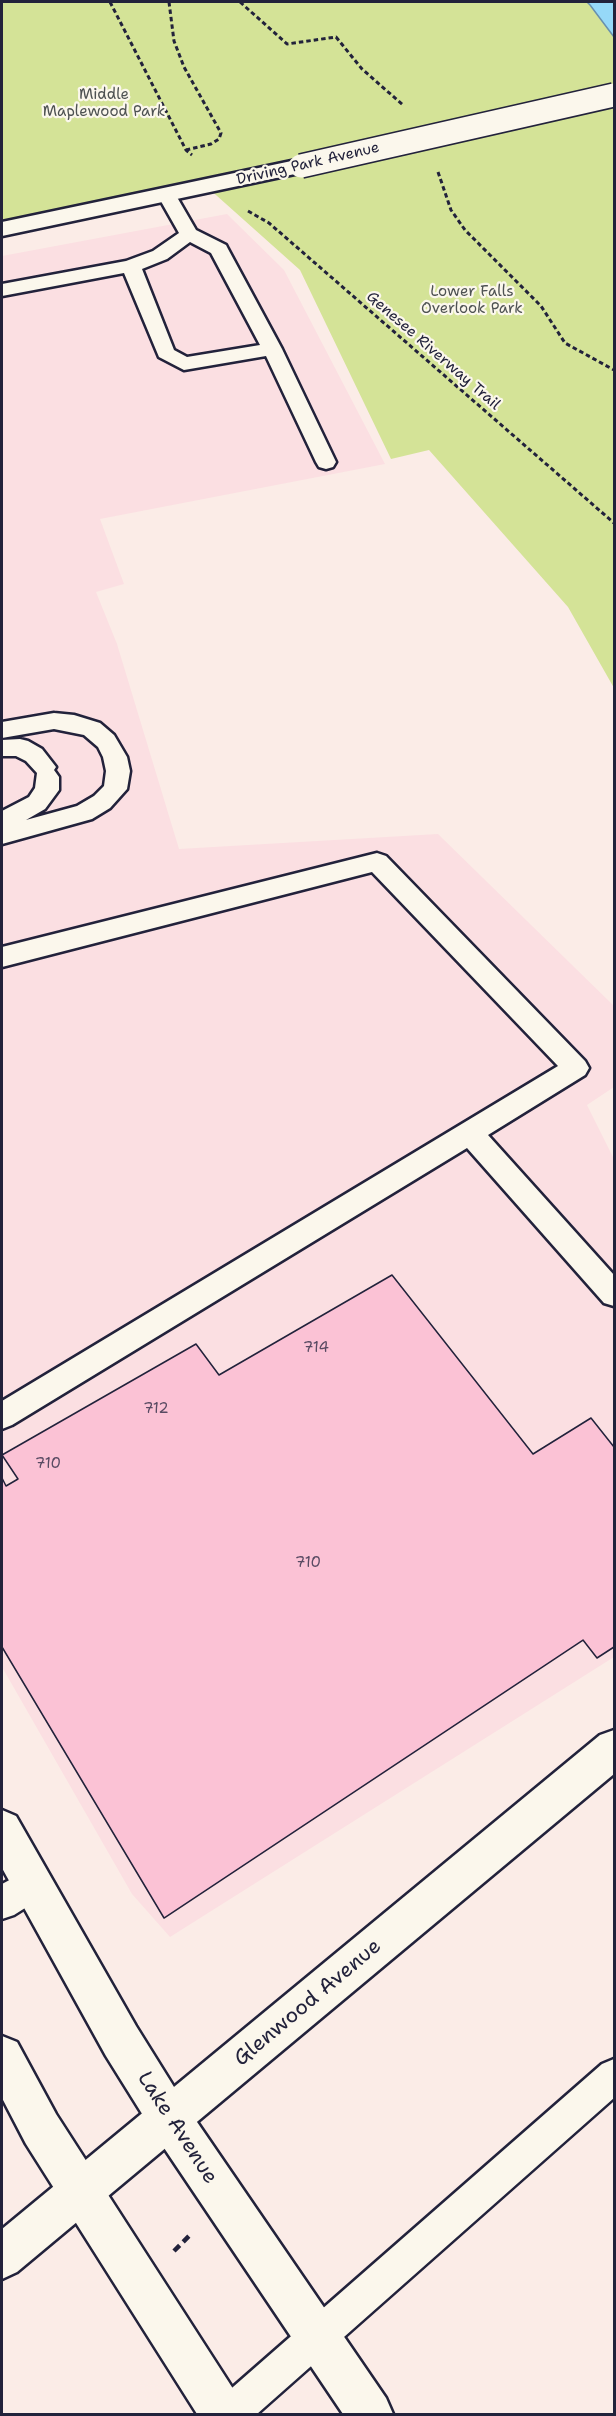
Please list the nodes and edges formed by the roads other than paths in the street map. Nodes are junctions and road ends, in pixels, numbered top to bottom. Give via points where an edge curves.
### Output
1 (615, 95) edge
2 (167, 196) junction
3 (2, 229) edge
4 (189, 234) junction
5 (131, 266) junction
6 (2, 290) edge
7 (272, 349) junction
8 (326, 462) dead end
9 (2, 730) edge
10 (2, 748) edge
11 (2, 822) edge
12 (2, 835) edge
13 (2, 957) edge
14 (470, 1132) junction
15 (615, 1294) edge
16 (2, 1416) edge
17 (611, 1758) edge
18 (2, 1830) edge
19 (17, 1894) edge
20 (2, 2057) edge
21 (615, 2076) edge
22 (169, 2118) junction
23 (80, 2192) junction
24 (2, 2257) edge
25 (317, 2337) junction
26 (223, 2415) edge
27 (230, 2415) edge
28 (370, 2415) edge

1 - 2 main road, Driving Park Avenue, bridge
2 - 3 main road, Driving Park Avenue
2 - 4 lane
4 - 5 lane via 160,255
4 - 7 lane via 219,249
5 - 6 lane
5 - 7 lane via 166,353 184,364
7 - 8 lane
9 - 12 lane via 54,721 92,729 106,741 118,771 115,789 84,813
10 - 11 lane via 20,747 34,755 45,772 47,790 37,803
13 - 14 lane via 377,862 576,1068
14 - 15 lane
14 - 16 lane
17 - 22 main road, Glenwood Avenue
18 - 19 main road, Lake Avenue
19 - 22 main road, Lake Avenue via 121,2041
20 - 23 main road
21 - 25 lane
22 - 23 main road, Glenwood Avenue
22 - 25 main road, Lake Avenue
23 - 24 main road, Glenwood Avenue
23 - 26 main road
25 - 27 lane
25 - 28 main road, Lake Avenue

